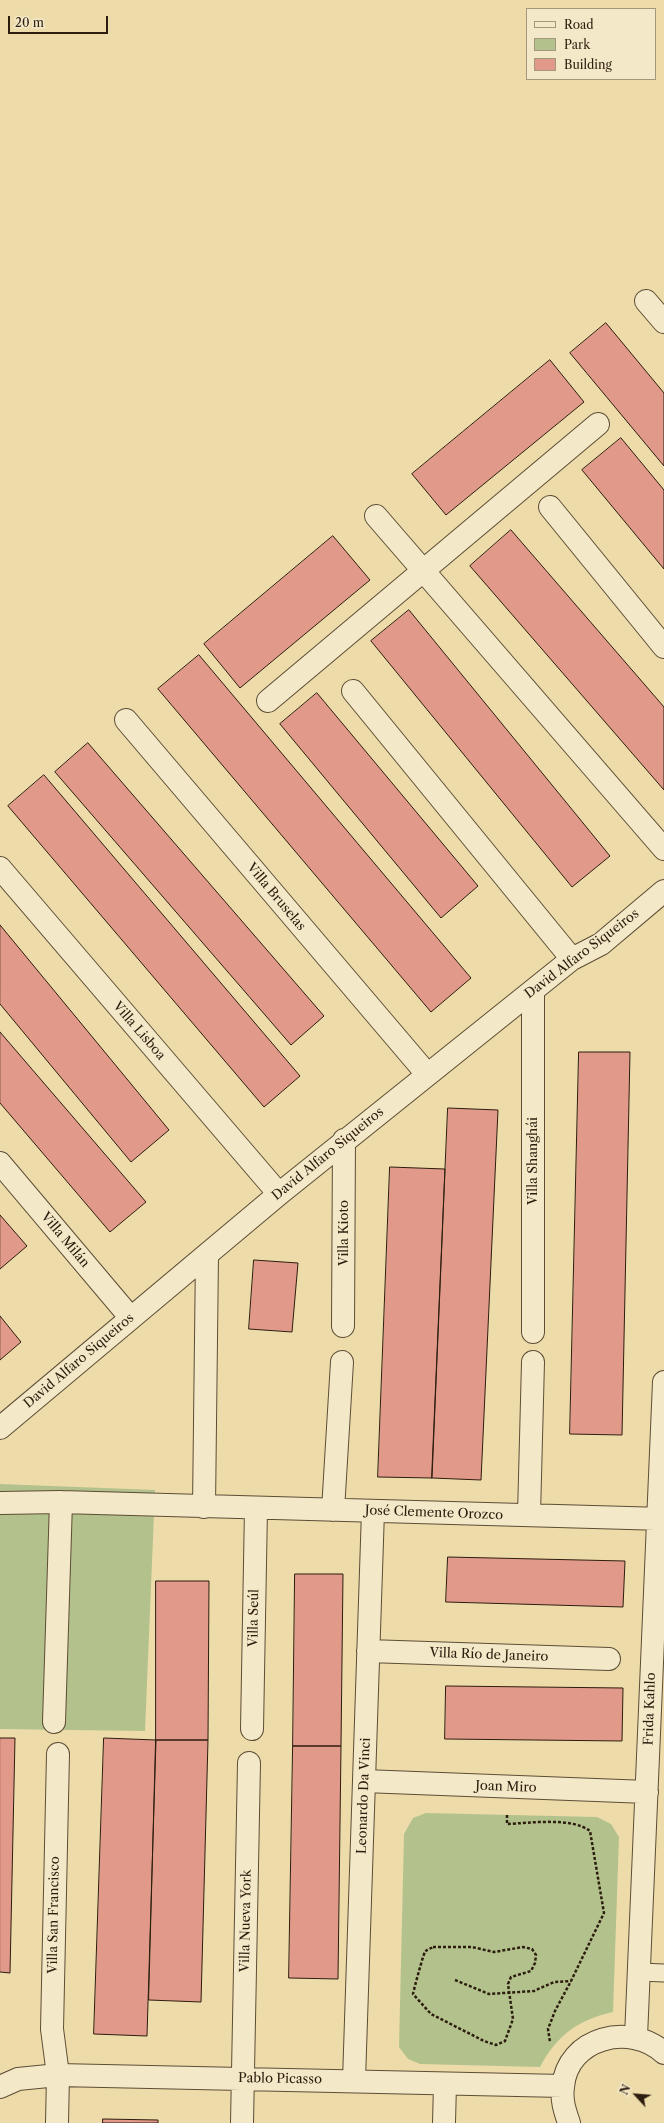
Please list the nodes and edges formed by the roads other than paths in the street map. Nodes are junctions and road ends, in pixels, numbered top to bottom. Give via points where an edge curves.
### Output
1 (646, 300) dead end
2 (664, 322) edge
3 (598, 424) dead end
4 (550, 507) dead end
5 (376, 516) dead end
6 (423, 571) junction
7 (664, 646) edge
8 (353, 691) dead end
9 (268, 701) dead end
10 (126, 720) dead end
11 (664, 849) edge
12 (0, 868) edge
13 (664, 891) edge
14 (572, 959) junction
15 (533, 991) junction
16 (427, 1074) junction
17 (344, 1140) junction
18 (0, 1164) edge
19 (279, 1194) junction
20 (207, 1255) junction
21 (130, 1317) junction
22 (343, 1326) dead end
23 (533, 1332) dead end
24 (342, 1362) dead end
25 (533, 1362) dead end
26 (664, 1382) edge
27 (0, 1428) edge
28 (61, 1502) junction
29 (0, 1503) edge
30 (204, 1507) junction
31 (256, 1508) junction
32 (333, 1510) junction
33 (373, 1511) junction
34 (530, 1515) junction
35 (661, 1519) edge
36 (368, 1651) junction
37 (609, 1659) dead end
38 (54, 1722) dead end
39 (252, 1729) dead end
40 (58, 1754) dead end
41 (249, 1763) dead end
42 (364, 1781) junction
43 (647, 1792) junction
44 (639, 1972) junction
45 (664, 1973) edge
46 (636, 2037) junction
47 (664, 2053) edge
48 (58, 2075) junction
49 (243, 2078) junction
50 (565, 2078) junction
51 (354, 2080) junction
52 (445, 2084) junction
53 (0, 2087) edge
54 (57, 2123) edge
55 (242, 2123) edge
56 (444, 2123) edge
57 (569, 2123) edge

1 - 2 street
3 - 6 street
4 - 7 street
5 - 6 street
6 - 9 street
6 - 11 street
8 - 14 street
10 - 16 street, Villa Bruselas
12 - 19 street, Villa Lisboa
13 - 14 street, David Alfaro Siqueiros via 601,944
14 - 15 street, David Alfaro Siqueiros
15 - 16 street, David Alfaro Siqueiros
15 - 23 street, Villa Shanghái
16 - 17 street, David Alfaro Siqueiros
17 - 19 street, David Alfaro Siqueiros
17 - 22 street, Villa Kioto
18 - 21 street, Villa Milán
19 - 20 street, David Alfaro Siqueiros
20 - 21 street, David Alfaro Siqueiros
20 - 30 street
21 - 27 street, David Alfaro Siqueiros
24 - 32 street
25 - 34 street
26 - 35 street, Frida Kahlo
28 - 29 street, José Clemente Orozco
28 - 30 street, José Clemente Orozco
28 - 38 street
30 - 31 street, José Clemente Orozco
31 - 32 street, José Clemente Orozco
31 - 39 street, Villa Seúl
32 - 33 street, José Clemente Orozco
33 - 34 street, José Clemente Orozco
33 - 36 street, Leonardo Da Vinci
34 - 35 street, José Clemente Orozco
35 - 43 street, Frida Kahlo
36 - 37 street, Villa Río de Janeiro
36 - 42 street, Leonardo Da Vinci
40 - 48 street, Villa San Francisco via 52,2029
41 - 49 street, Villa Nueva York
42 - 43 street, Joan Miro
42 - 51 street, Leonardo Da Vinci
43 - 44 street, Frida Kahlo
44 - 45 lane
44 - 46 street, Frida Kahlo
46 - 47 street via 655,2045
46 - 50 street via 616,2036 596,2041 579,2054
48 - 49 street, Pablo Picasso
48 - 53 street, Pablo Picasso via 18,2079
48 - 54 street, Villa San Francisco
49 - 51 street, Pablo Picasso
49 - 55 street, Villa Nueva York
50 - 52 street, Pablo Picasso
50 - 57 street via 563,2106
51 - 52 street, Pablo Picasso
52 - 56 street

